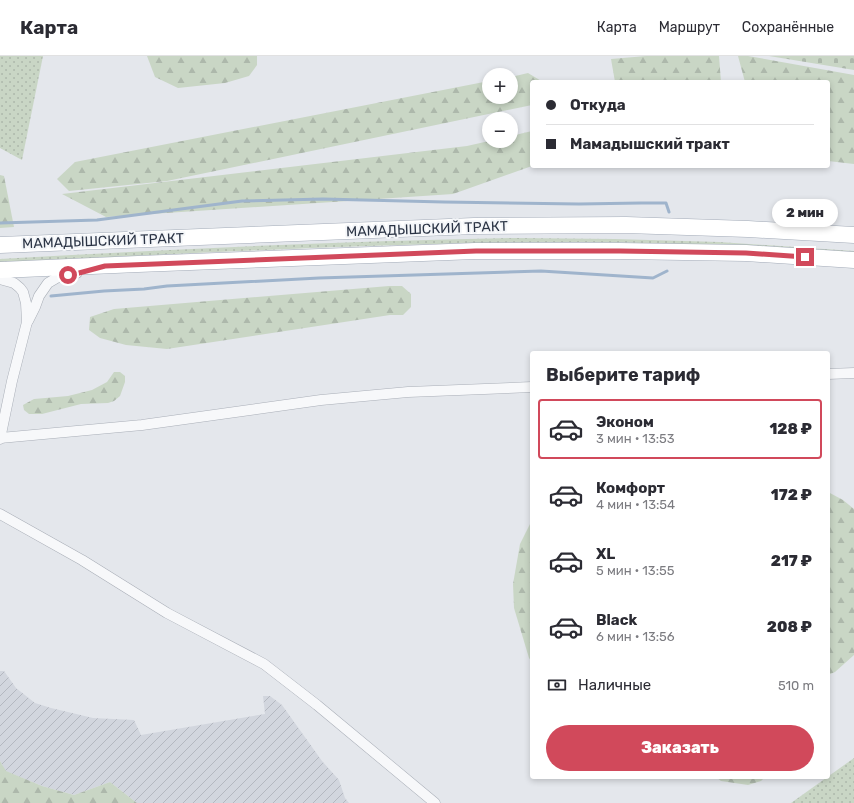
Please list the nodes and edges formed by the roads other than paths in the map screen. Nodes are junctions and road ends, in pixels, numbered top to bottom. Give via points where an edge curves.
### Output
1 (854, 235) edge
2 (0, 245) edge
3 (854, 260) edge
4 (105, 266) junction
5 (0, 270) edge
6 (0, 279) edge
7 (27, 322) junction
8 (854, 370) edge
9 (849, 373) edge
10 (830, 374) edge
11 (530, 387) edge
12 (0, 438) edge
13 (0, 514) edge
14 (435, 803) edge

1 - 2 main road, МАМАДЫШСКИЙ ТРАКТ via 748,228 626,225 482,226
3 - 4 main road, МАМАДЫШСКИЙ ТРАКТ via 738,253 476,251
4 - 5 main road, МАМАДЫШСКИЙ ТРАКТ
4 - 7 street via 60,276 48,283
6 - 7 street via 14,283 23,292
7 - 12 street
8 - 9 street
9 - 10 street
11 - 12 street via 408,392 321,400 142,425
13 - 14 street via 82,560 167,613 264,664 318,705

